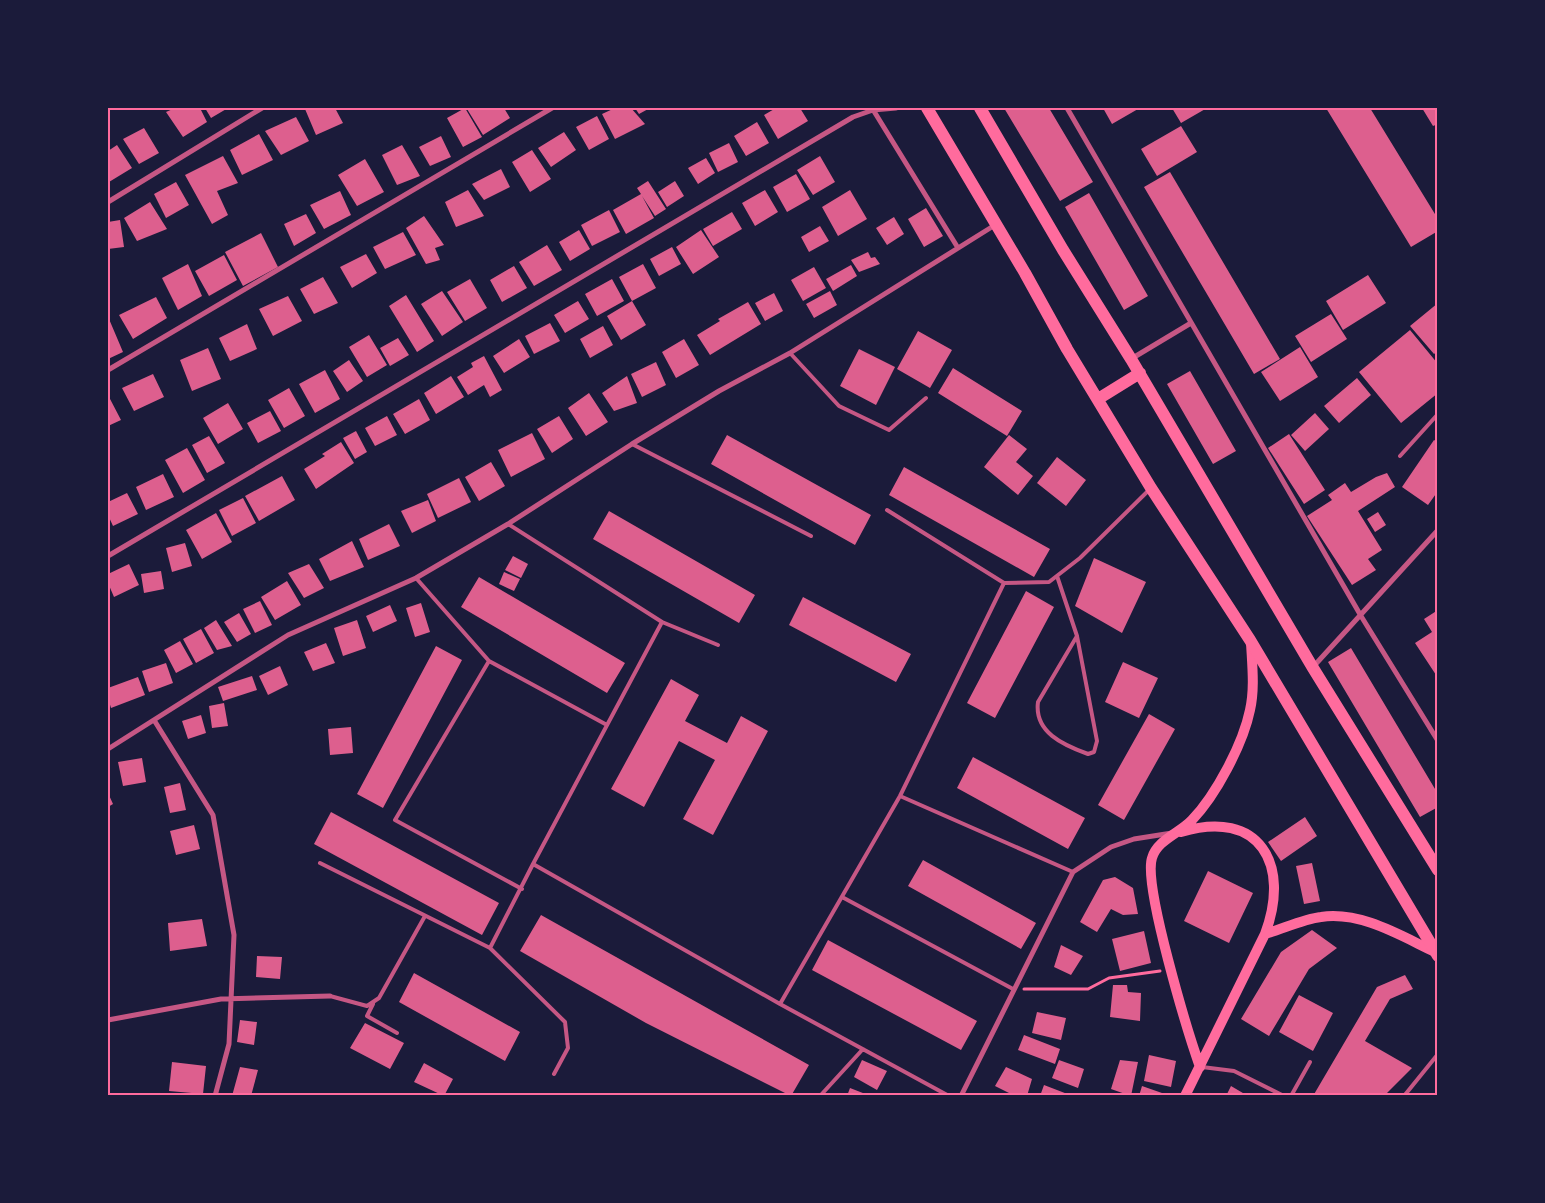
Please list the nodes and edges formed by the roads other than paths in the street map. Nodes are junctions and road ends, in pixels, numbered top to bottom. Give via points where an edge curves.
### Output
1 (262, 108) edge
2 (552, 108) edge
3 (896, 108) edge
4 (927, 108) edge
5 (980, 108) edge
6 (1067, 108) edge
7 (872, 109) edge
8 (108, 202) edge
9 (995, 224) junction
10 (958, 248) junction
11 (1191, 323) junction
12 (790, 353) junction
13 (1131, 359) junction
14 (108, 370) edge
15 (1140, 373) junction
16 (926, 398) dead end
17 (1098, 399) junction
18 (1438, 414) edge
19 (632, 444) junction
20 (1400, 456) dead end
21 (1151, 488) junction
22 (887, 510) dead end
23 (508, 524) junction
24 (1438, 530) edge
25 (812, 536) dead end
26 (108, 556) edge
27 (1057, 576) junction
28 (416, 578) junction
29 (1004, 583) junction
30 (1361, 616) junction
31 (662, 622) junction
32 (1077, 636) junction
33 (1250, 640) junction
34 (718, 645) dead end
35 (489, 661) junction
36 (1313, 668) junction
37 (154, 720) junction
38 (607, 725) junction
39 (1438, 741) edge
40 (108, 749) edge
41 (900, 796) junction
42 (1180, 832) junction
43 (320, 863) dead end
44 (533, 864) junction
45 (1438, 870) edge
46 (1074, 872) junction
47 (522, 889) junction
48 (842, 897) junction
49 (425, 916) junction
50 (1265, 934) junction
51 (490, 948) junction
52 (1436, 954) edge
53 (1013, 989) junction
54 (330, 996) joint
55 (232, 999) junction
56 (374, 1002) junction
57 (780, 1004) junction
58 (108, 1020) edge
59 (397, 1033) dead end
60 (863, 1048) junction
61 (1438, 1054) edge
62 (1310, 1062) dead end
63 (1200, 1067) junction
64 (554, 1074) dead end
65 (1277, 1094) edge
66 (215, 1096) edge
67 (820, 1096) edge
68 (949, 1096) edge
69 (961, 1096) edge
70 (1185, 1096) edge
71 (1284, 1096) edge
72 (1291, 1096) edge
73 (1404, 1096) edge

1 - 8 street
2 - 14 street
3 - 7 street
4 - 9 main road
5 - 13 main road
6 - 11 street
7 - 10 street
7 - 26 street via 844,122
9 - 10 street
9 - 17 main road
10 - 12 street
11 - 13 street
11 - 30 street
12 - 16 lane via 839,406 889,430
12 - 19 street via 719,391
13 - 15 main road
15 - 17 main road
15 - 36 main road
17 - 21 main road
18 - 20 lane
19 - 23 street
19 - 25 lane
21 - 27 lane via 1080,558
21 - 33 main road
22 - 29 lane
23 - 28 street
23 - 31 lane
24 - 30 street
27 - 29 lane via 1049,582
27 - 32 lane
28 - 35 lane
28 - 37 street via 288,635
29 - 41 lane
30 - 36 street
30 - 39 street
31 - 34 lane
31 - 38 lane
32 - 32 lane via 1038,702 1037,713 1039,722 1050,735 1088,754 1094,752 1097,741
33 - 42 main road via 1252,694 1246,726 1214,790
33 - 52 main road
35 - 38 lane
35 - 47 lane via 396,820
36 - 45 main road
37 - 40 street
37 - 55 street via 212,815 234,935
38 - 44 lane
41 - 46 lane
41 - 48 lane
42 - 46 street via 1134,839 1111,847
42 - 50 main road via 1203,827 1232,828 1244,832 1262,847 1276,888 1275,903
42 - 63 main road via 1157,846 1150,865 1154,900 1186,1027
43 - 49 lane
44 - 47 lane
44 - 57 lane
46 - 53 street
47 - 51 lane
48 - 53 lane
48 - 57 lane
49 - 51 lane
49 - 56 lane via 380,998
50 - 52 main road via 1321,916 1356,919 1390,930
50 - 63 main road
51 - 64 lane via 565,1022 568,1048
53 - 69 street
54 - 55 street
54 - 56 lane via 367,1006
55 - 58 street
55 - 66 street via 229,1044
56 - 59 lane via 367,1016
57 - 60 lane
60 - 67 lane
60 - 68 lane
61 - 73 lane
62 - 72 lane
63 - 65 lane via 1234,1071
63 - 70 main road
65 - 71 lane

